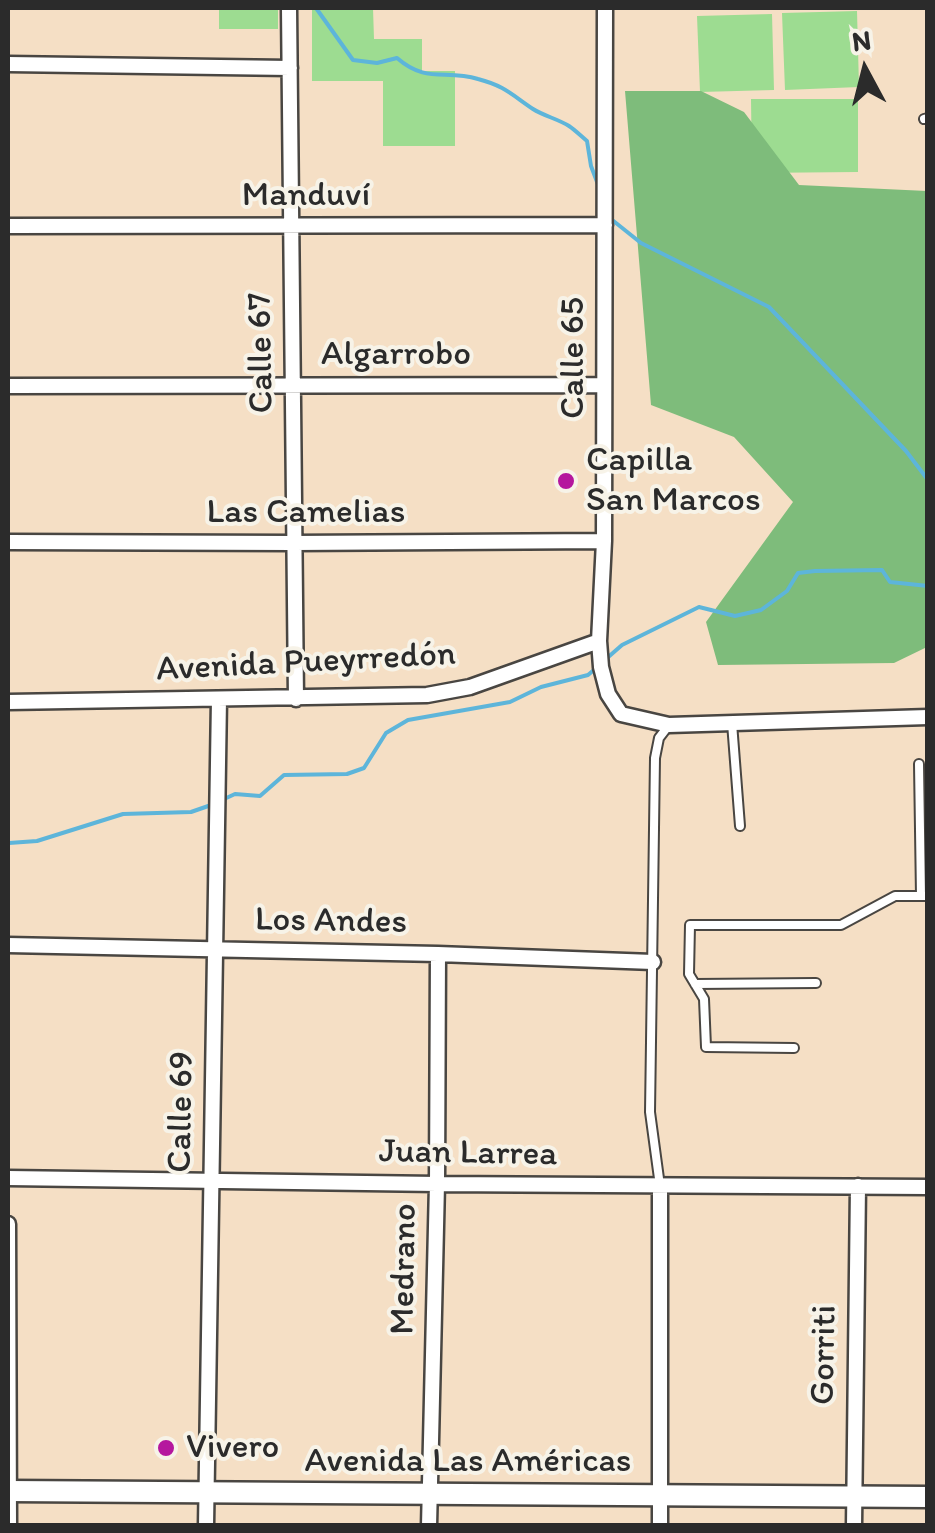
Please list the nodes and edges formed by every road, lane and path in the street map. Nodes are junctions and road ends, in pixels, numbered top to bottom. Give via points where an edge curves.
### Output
1 (289, 8) edge
2 (604, 8) edge
3 (8, 64) edge
4 (290, 68) junction
5 (604, 225) junction
6 (8, 226) edge
7 (291, 227) junction
8 (293, 385) junction
9 (604, 385) junction
10 (8, 386) edge
11 (604, 541) junction
12 (8, 542) edge
13 (294, 544) junction
14 (600, 641) junction
15 (218, 699) junction
16 (296, 699) junction
17 (8, 702) edge
18 (928, 717) edge
19 (732, 723) junction
20 (669, 725) junction
21 (919, 764) dead end
22 (740, 826) dead end
23 (924, 896) edge
24 (8, 945) edge
25 (214, 949) junction
26 (438, 954) junction
27 (652, 962) junction
28 (816, 983) dead end
29 (694, 984) junction
30 (794, 1048) dead end
31 (8, 1178) edge
32 (210, 1181) junction
33 (437, 1184) junction
34 (660, 1186) junction
35 (858, 1186) junction
36 (928, 1187) edge
37 (8, 1224) edge
38 (8, 1492) edge
39 (206, 1493) junction
40 (430, 1494) junction
41 (660, 1496) junction
42 (854, 1497) junction
43 (928, 1497) edge
44 (9, 1526) edge
45 (206, 1526) edge
46 (429, 1526) edge
47 (660, 1526) edge
48 (854, 1526) edge

1 - 4 street, Calle 67
2 - 5 street, Calle 65
3 - 4 street
4 - 7 street, Calle 67
5 - 7 street, Manduví
5 - 9 street, Calle 65
6 - 7 street, Manduví
7 - 8 street, Calle 67
8 - 9 street, Algarrobo
8 - 10 street, Algarrobo
8 - 13 street, Calle 67
9 - 11 street, Calle 65
11 - 13 street, Las Camelias
11 - 14 street, Calle 65
12 - 13 street, Las Camelias
13 - 16 street, Calle 67
14 - 16 street, Avenida Pueyrredón via 470,687 427,695
14 - 20 street, Calle 65 via 608,694 621,714
15 - 16 street, Avenida Pueyrredón
15 - 17 street, Avenida Pueyrredón
15 - 25 street, Calle 69
18 - 19 street
19 - 20 street
19 - 22 lane
20 - 27 lane via 654,758
21 - 23 lane
23 - 29 lane via 895,896 841,925 690,924
24 - 25 street, Los Andes
25 - 26 street, Los Andes
25 - 32 street, Calle 69
26 - 27 street, Los Andes
26 - 33 street, Medrano
27 - 34 lane via 650,1112
28 - 29 lane
29 - 30 lane via 704,999 706,1046
31 - 32 street, Juan Larrea
32 - 33 street, Juan Larrea
32 - 39 street, Calle 69
33 - 34 street, Juan Larrea
33 - 40 street, Medrano
34 - 35 street, Juan Larrea
34 - 41 street
35 - 36 street, Juan Larrea
35 - 42 street, Gorriti
37 - 38 street
38 - 39 main road, Avenida Las Américas
38 - 44 street
39 - 40 main road, Avenida Las Américas
39 - 45 street, Calle 69
40 - 41 main road, Avenida Las Américas
40 - 46 street, Medrano
41 - 42 main road, Avenida Las Américas
41 - 47 street
42 - 43 main road, Avenida Las Américas
42 - 48 street, Gorriti

